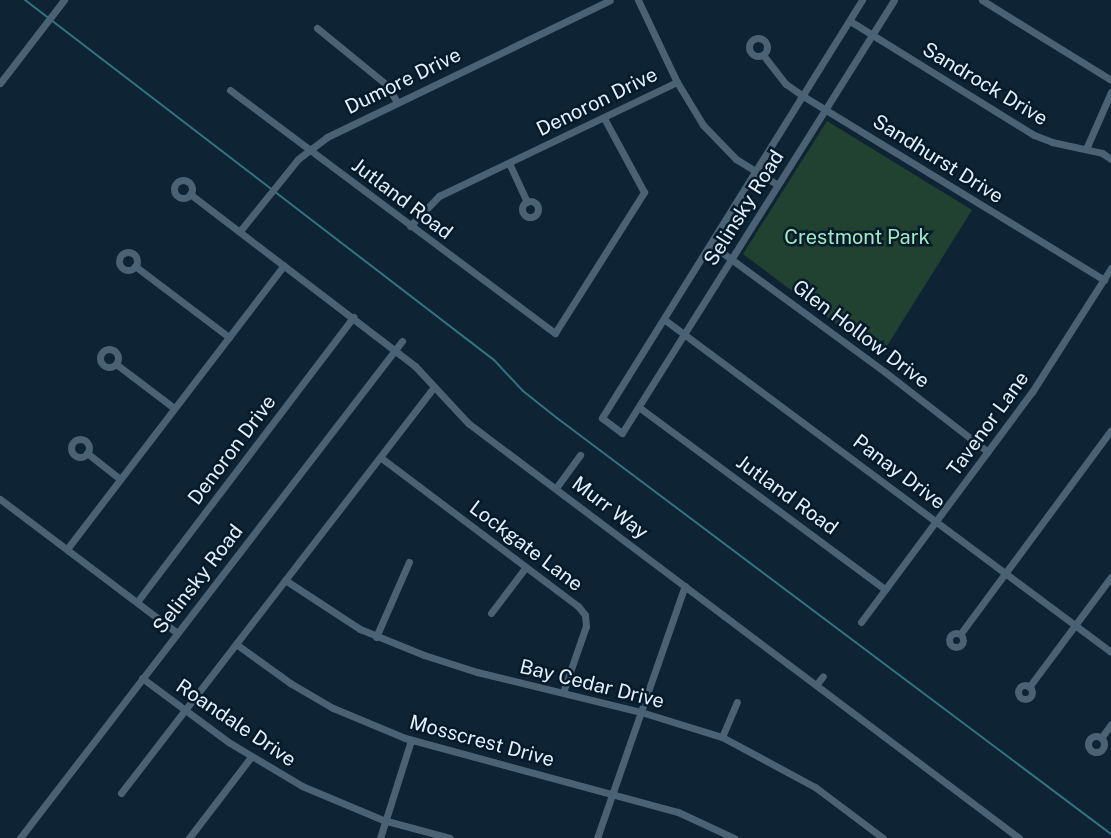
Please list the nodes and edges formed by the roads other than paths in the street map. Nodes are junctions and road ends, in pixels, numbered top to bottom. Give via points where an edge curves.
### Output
1 (64, 0) edge
2 (610, 0) edge
3 (638, 0) edge
4 (862, 0) edge
5 (894, 0) edge
6 (981, 0) edge
7 (850, 21) junction
8 (317, 28) dead end
9 (872, 34) junction
10 (763, 55) dead end
11 (1111, 80) edge
12 (677, 82) junction
13 (0, 83) edge
14 (230, 90) dead end
15 (1111, 92) edge
16 (803, 96) junction
17 (397, 102) junction
18 (825, 109) junction
19 (604, 118) junction
20 (1086, 148) junction
21 (308, 149) junction
22 (1111, 159) edge
23 (509, 163) junction
24 (755, 172) junction
25 (778, 185) junction
26 (190, 194) dead end
27 (527, 202) dead end
28 (410, 226) junction
29 (240, 231) junction
30 (712, 245) junction
31 (732, 259) junction
32 (284, 265) junction
33 (135, 266) dead end
34 (1111, 268) edge
35 (1104, 280) junction
36 (353, 317) junction
37 (665, 320) junction
38 (686, 334) junction
39 (229, 337) junction
40 (402, 340) dead end
41 (395, 350) junction
42 (116, 364) dead end
43 (434, 387) junction
44 (174, 408) junction
45 (640, 408) junction
46 (1111, 430) edge
47 (988, 452) junction
48 (87, 453) dead end
49 (580, 455) dead end
50 (380, 457) junction
51 (120, 479) junction
52 (556, 488) junction
53 (0, 499) edge
54 (937, 521) junction
55 (67, 549) junction
56 (409, 562) dead end
57 (525, 568) junction
58 (1006, 573) junction
59 (1111, 577) edge
60 (285, 580) junction
61 (684, 586) junction
62 (885, 589) junction
63 (136, 602) junction
64 (491, 613) dead end
65 (861, 622) dead end
66 (1076, 625) junction
67 (177, 633) junction
68 (961, 633) dead end
69 (376, 637) junction
70 (236, 644) junction
71 (1111, 652) edge
72 (823, 676) dead end
73 (142, 678) junction
74 (816, 685) junction
75 (1029, 687) dead end
76 (563, 692) junction
77 (737, 702) dead end
78 (185, 710) junction
79 (641, 712) junction
80 (1111, 724) edge
81 (722, 737) junction
82 (1101, 738) dead end
83 (411, 740) junction
84 (251, 757) junction
85 (613, 793) junction
86 (121, 794) dead end
87 (386, 821) junction
88 (20, 838) edge
89 (189, 838) edge
90 (380, 838) edge
91 (450, 838) edge
92 (597, 838) edge
93 (734, 838) edge
94 (883, 838) edge
95 (1019, 838) edge

1 - 13 street
2 - 17 street, Dumore Drive
3 - 12 street
4 - 7 street, Selinsky Road
5 - 9 street, Selinsky Road
6 - 11 street
7 - 9 street, Sandrock Drive
7 - 16 street, Selinsky Road
8 - 17 street via 387,85
9 - 18 street, Selinsky Road
9 - 20 street, Sandrock Drive via 1034,135
10 - 16 street, Sandhurst Drive via 786,84
12 - 19 street, Denoron Drive
12 - 24 street via 712,136
14 - 21 street, Jutland Road
15 - 20 street
16 - 18 street, Sandhurst Drive
16 - 24 street, Selinsky Road
17 - 21 street, Dumore Drive
18 - 25 street, Selinsky Road
18 - 35 street, Sandhurst Drive
19 - 23 street, Denoron Drive
19 - 28 street, Jutland Road via 644,192 555,333
20 - 22 street, Sandrock Drive
21 - 28 street, Jutland Road
21 - 29 street, Dumore Drive
23 - 27 street
23 - 28 street, Denoron Drive via 440,196
24 - 25 street
24 - 30 street, Selinsky Road
25 - 31 street, Selinsky Road
26 - 29 street, Murr Way
29 - 32 street, Murr Way
30 - 31 street, Glen Hollow Drive
30 - 37 street, Selinsky Road
31 - 38 street, Selinsky Road
31 - 47 street, Glen Hollow Drive
32 - 36 street, Murr Way
32 - 39 street
33 - 39 street
34 - 35 street, Tavenor Lane
35 - 47 street, Tavenor Lane
36 - 41 street, Murr Way
36 - 63 street, Denoron Drive
37 - 38 street, Panay Drive
37 - 45 street, Selinsky Road via 602,418 622,433
38 - 45 street, Selinsky Road
38 - 54 street, Panay Drive
39 - 44 street
40 - 41 street, Selinsky Road
41 - 43 street, Murr Way
41 - 67 street, Selinsky Road
42 - 44 street
43 - 50 street
43 - 52 street, Murr Way via 468,423
44 - 51 street
45 - 62 street, Jutland Road
46 - 58 street
47 - 54 street, Tavenor Lane
48 - 51 street
49 - 52 street
50 - 57 street, Lockgate Lane
50 - 60 street
51 - 55 street
52 - 61 street, Murr Way
53 - 55 street
54 - 58 street, Panay Drive
54 - 62 street, Tavenor Lane
55 - 63 street
56 - 69 street
57 - 64 street
57 - 76 street, Lockgate Lane via 585,615 586,626
58 - 66 street, Panay Drive
58 - 68 street
59 - 66 street
60 - 69 street, Bay Cedar Drive via 339,618
60 - 70 street
61 - 74 street, Murr Way
61 - 79 street
62 - 65 street, Tavenor Lane
63 - 67 street
66 - 71 street, Panay Drive
66 - 75 street
67 - 73 street, Selinsky Road
69 - 76 street, Bay Cedar Drive via 477,672
70 - 78 street
70 - 83 street, Mosscrest Drive via 333,708
72 - 74 street
73 - 78 street, Roandale Drive
73 - 88 street, Selinsky Road
74 - 95 street, Murr Way
76 - 79 street, Bay Cedar Drive
77 - 81 street
78 - 84 street, Roandale Drive
78 - 86 street
79 - 81 street, Bay Cedar Drive
79 - 85 street
80 - 82 street
81 - 94 street, Bay Cedar Drive via 815,787
83 - 85 street, Mosscrest Drive
83 - 87 street
84 - 87 street, Roandale Drive via 325,797
84 - 89 street
85 - 92 street
85 - 93 street, Mosscrest Drive via 678,812
87 - 90 street
87 - 91 street, Roandale Drive

